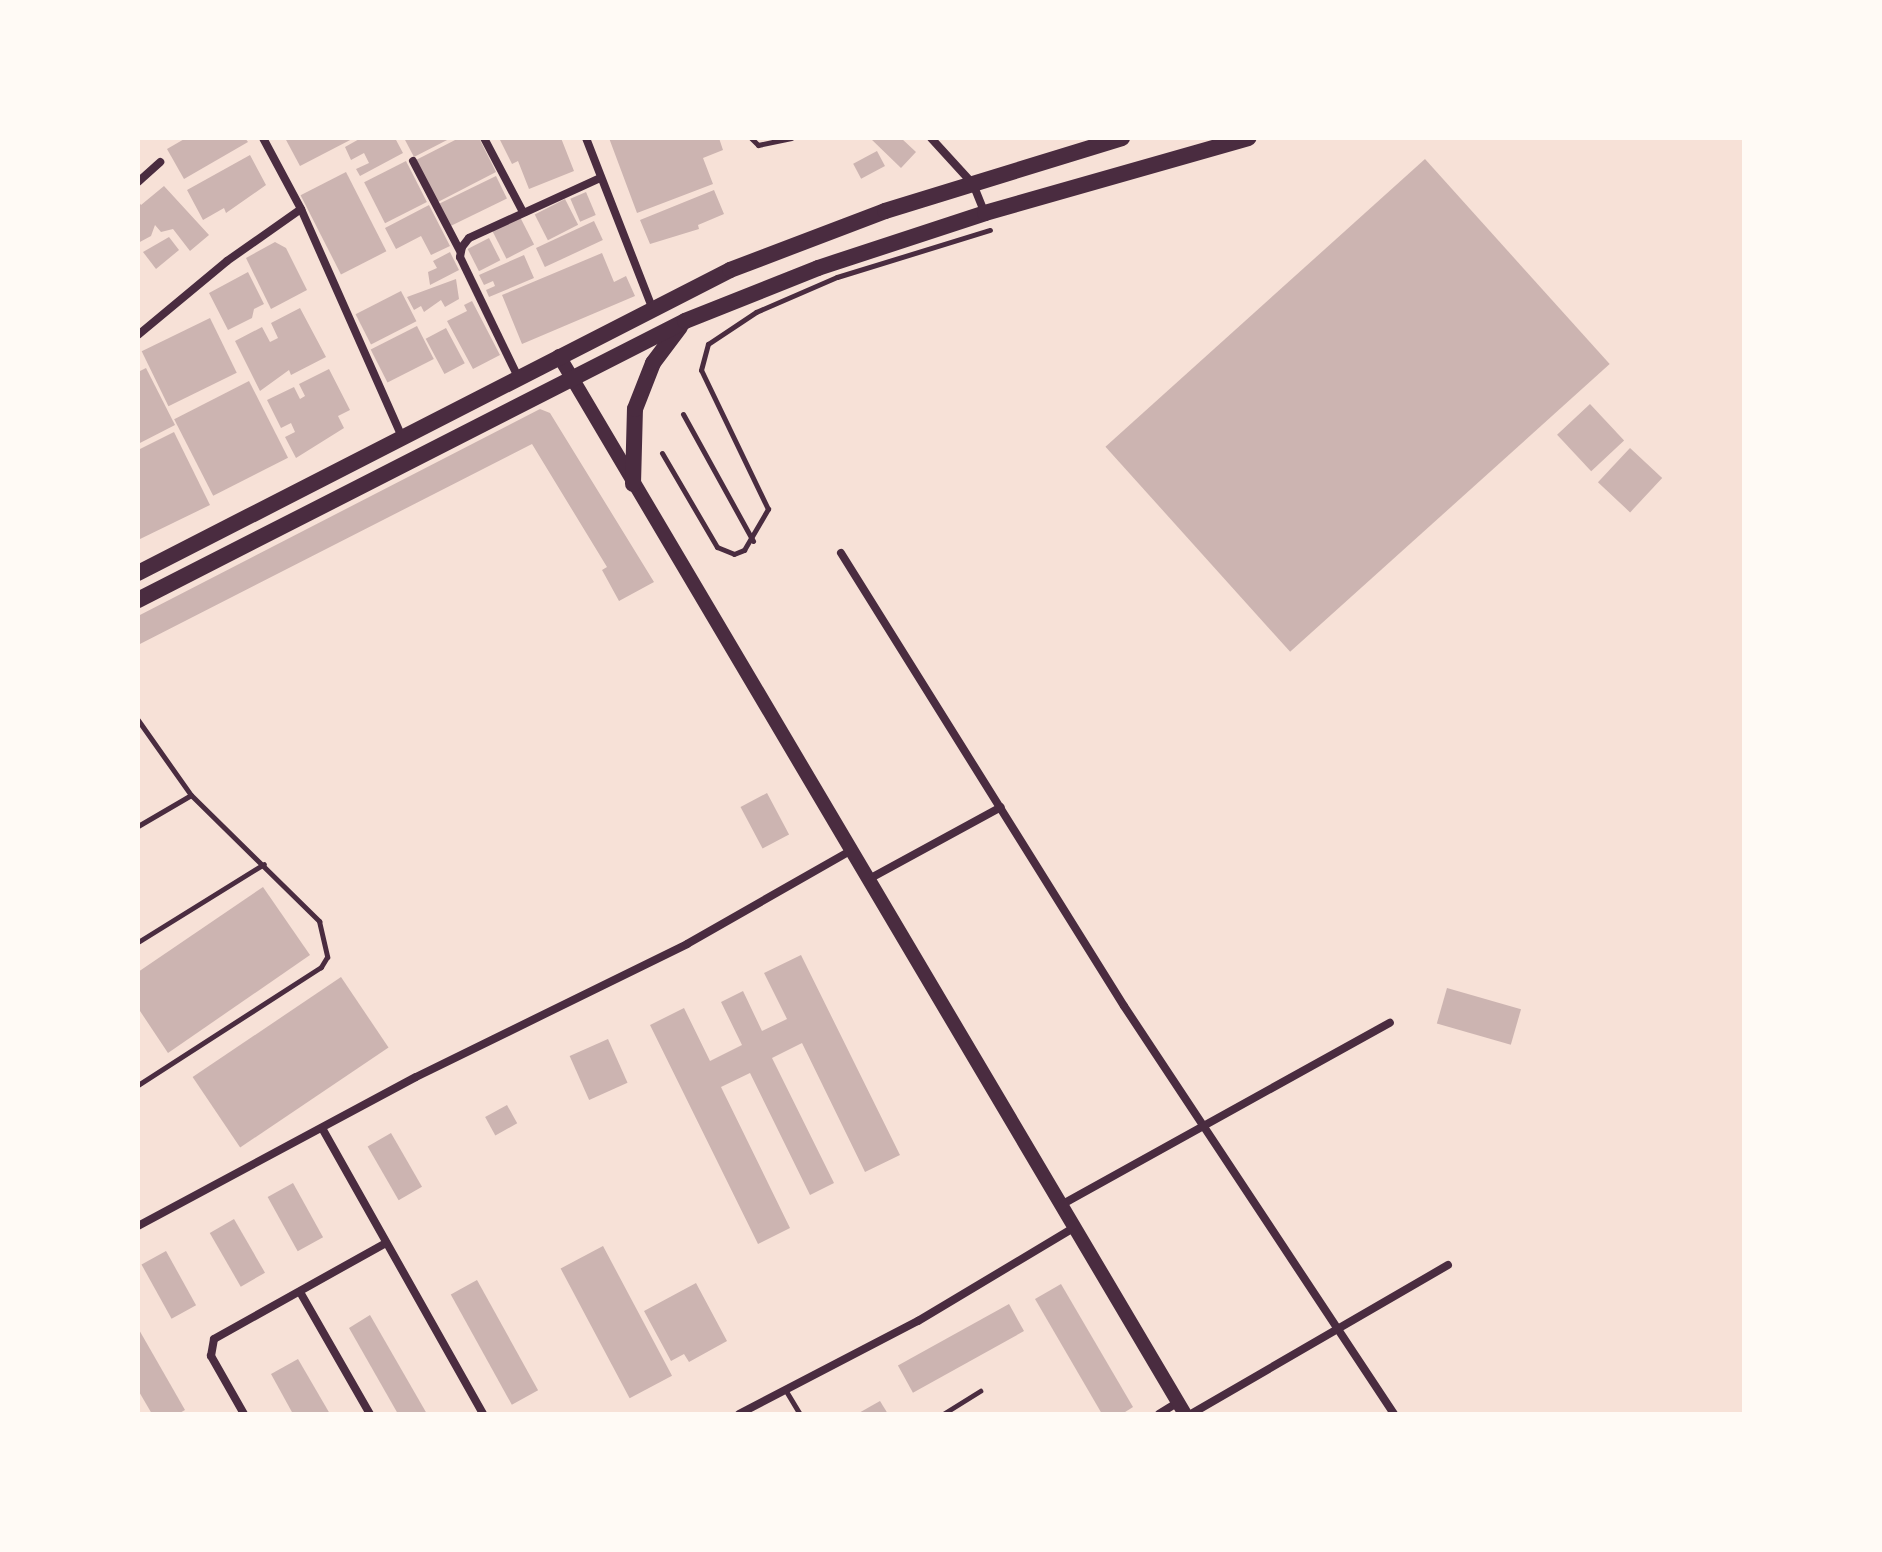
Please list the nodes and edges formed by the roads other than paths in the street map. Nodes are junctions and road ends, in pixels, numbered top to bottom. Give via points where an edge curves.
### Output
1 (263, 138) edge
2 (484, 138) edge
3 (586, 138) edge
4 (751, 138) edge
5 (791, 138) edge
6 (931, 138) edge
7 (1122, 138) edge
8 (1249, 138) edge
9 (413, 161) dead end
10 (160, 162) dead end
11 (600, 178) junction
12 (138, 182) edge
13 (973, 184) junction
14 (301, 209) junction
15 (523, 212) junction
16 (985, 213) junction
17 (990, 230) dead end
18 (460, 252) junction
19 (652, 307) junction
20 (685, 321) junction
21 (138, 335) edge
22 (559, 356) junction
23 (518, 377) junction
24 (571, 377) junction
25 (683, 414) dead end
26 (401, 435) junction
27 (662, 453) dead end
28 (633, 484) junction
29 (753, 542) junction
30 (841, 553) dead end
31 (138, 573) edge
32 (138, 600) edge
33 (138, 720) edge
34 (191, 795) junction
35 (1001, 807) junction
36 (138, 826) edge
37 (852, 850) junction
38 (264, 864) junction
39 (869, 879) junction
40 (138, 942) edge
41 (1390, 1023) dead end
42 (138, 1085) edge
43 (1203, 1125) junction
44 (322, 1128) junction
45 (1061, 1205) junction
46 (138, 1226) edge
47 (1075, 1227) junction
48 (386, 1243) junction
49 (1448, 1265) dead end
50 (300, 1292) junction
51 (1338, 1329) junction
52 (786, 1391) junction
53 (980, 1391) dead end
54 (1182, 1408) edge
55 (244, 1414) edge
56 (370, 1414) edge
57 (483, 1414) edge
58 (739, 1414) edge
59 (800, 1414) edge
60 (943, 1414) edge
61 (1159, 1414) edge
62 (1191, 1414) edge
63 (1394, 1414) edge

1 - 14 street
2 - 15 street
3 - 11 street
4 - 5 lane via 758,145
6 - 13 street
7 - 13 main road
8 - 16 main road
9 - 18 street
10 - 12 street
11 - 15 street
11 - 19 street
13 - 16 street
13 - 19 main road via 813,236
14 - 21 street via 227,261
14 - 26 street
15 - 18 street via 469,238
16 - 20 main road via 818,268
17 - 29 lane via 837,277 756,312 708,344 701,370 768,509
18 - 23 street
19 - 22 main road
20 - 24 main road
20 - 28 main road via 642,385 630,434
22 - 23 main road
22 - 24 street
23 - 26 main road
24 - 28 street
24 - 32 main road
25 - 29 lane
26 - 31 main road
27 - 29 lane via 717,547 734,554
28 - 37 street
30 - 35 street
33 - 34 lane
34 - 36 lane
34 - 38 lane
35 - 39 street
35 - 43 street
37 - 39 street
37 - 44 street via 687,944
38 - 40 lane
38 - 42 lane via 319,921 327,957 321,967
39 - 45 street
41 - 43 street
43 - 45 street
43 - 51 street
44 - 46 street
44 - 48 street
45 - 47 street
47 - 52 street
47 - 54 street
48 - 50 street
48 - 57 street
49 - 51 street
50 - 55 street via 214,1339 210,1347
50 - 56 street
51 - 62 street
51 - 63 street
52 - 58 street
52 - 59 lane
53 - 60 lane
54 - 61 street

